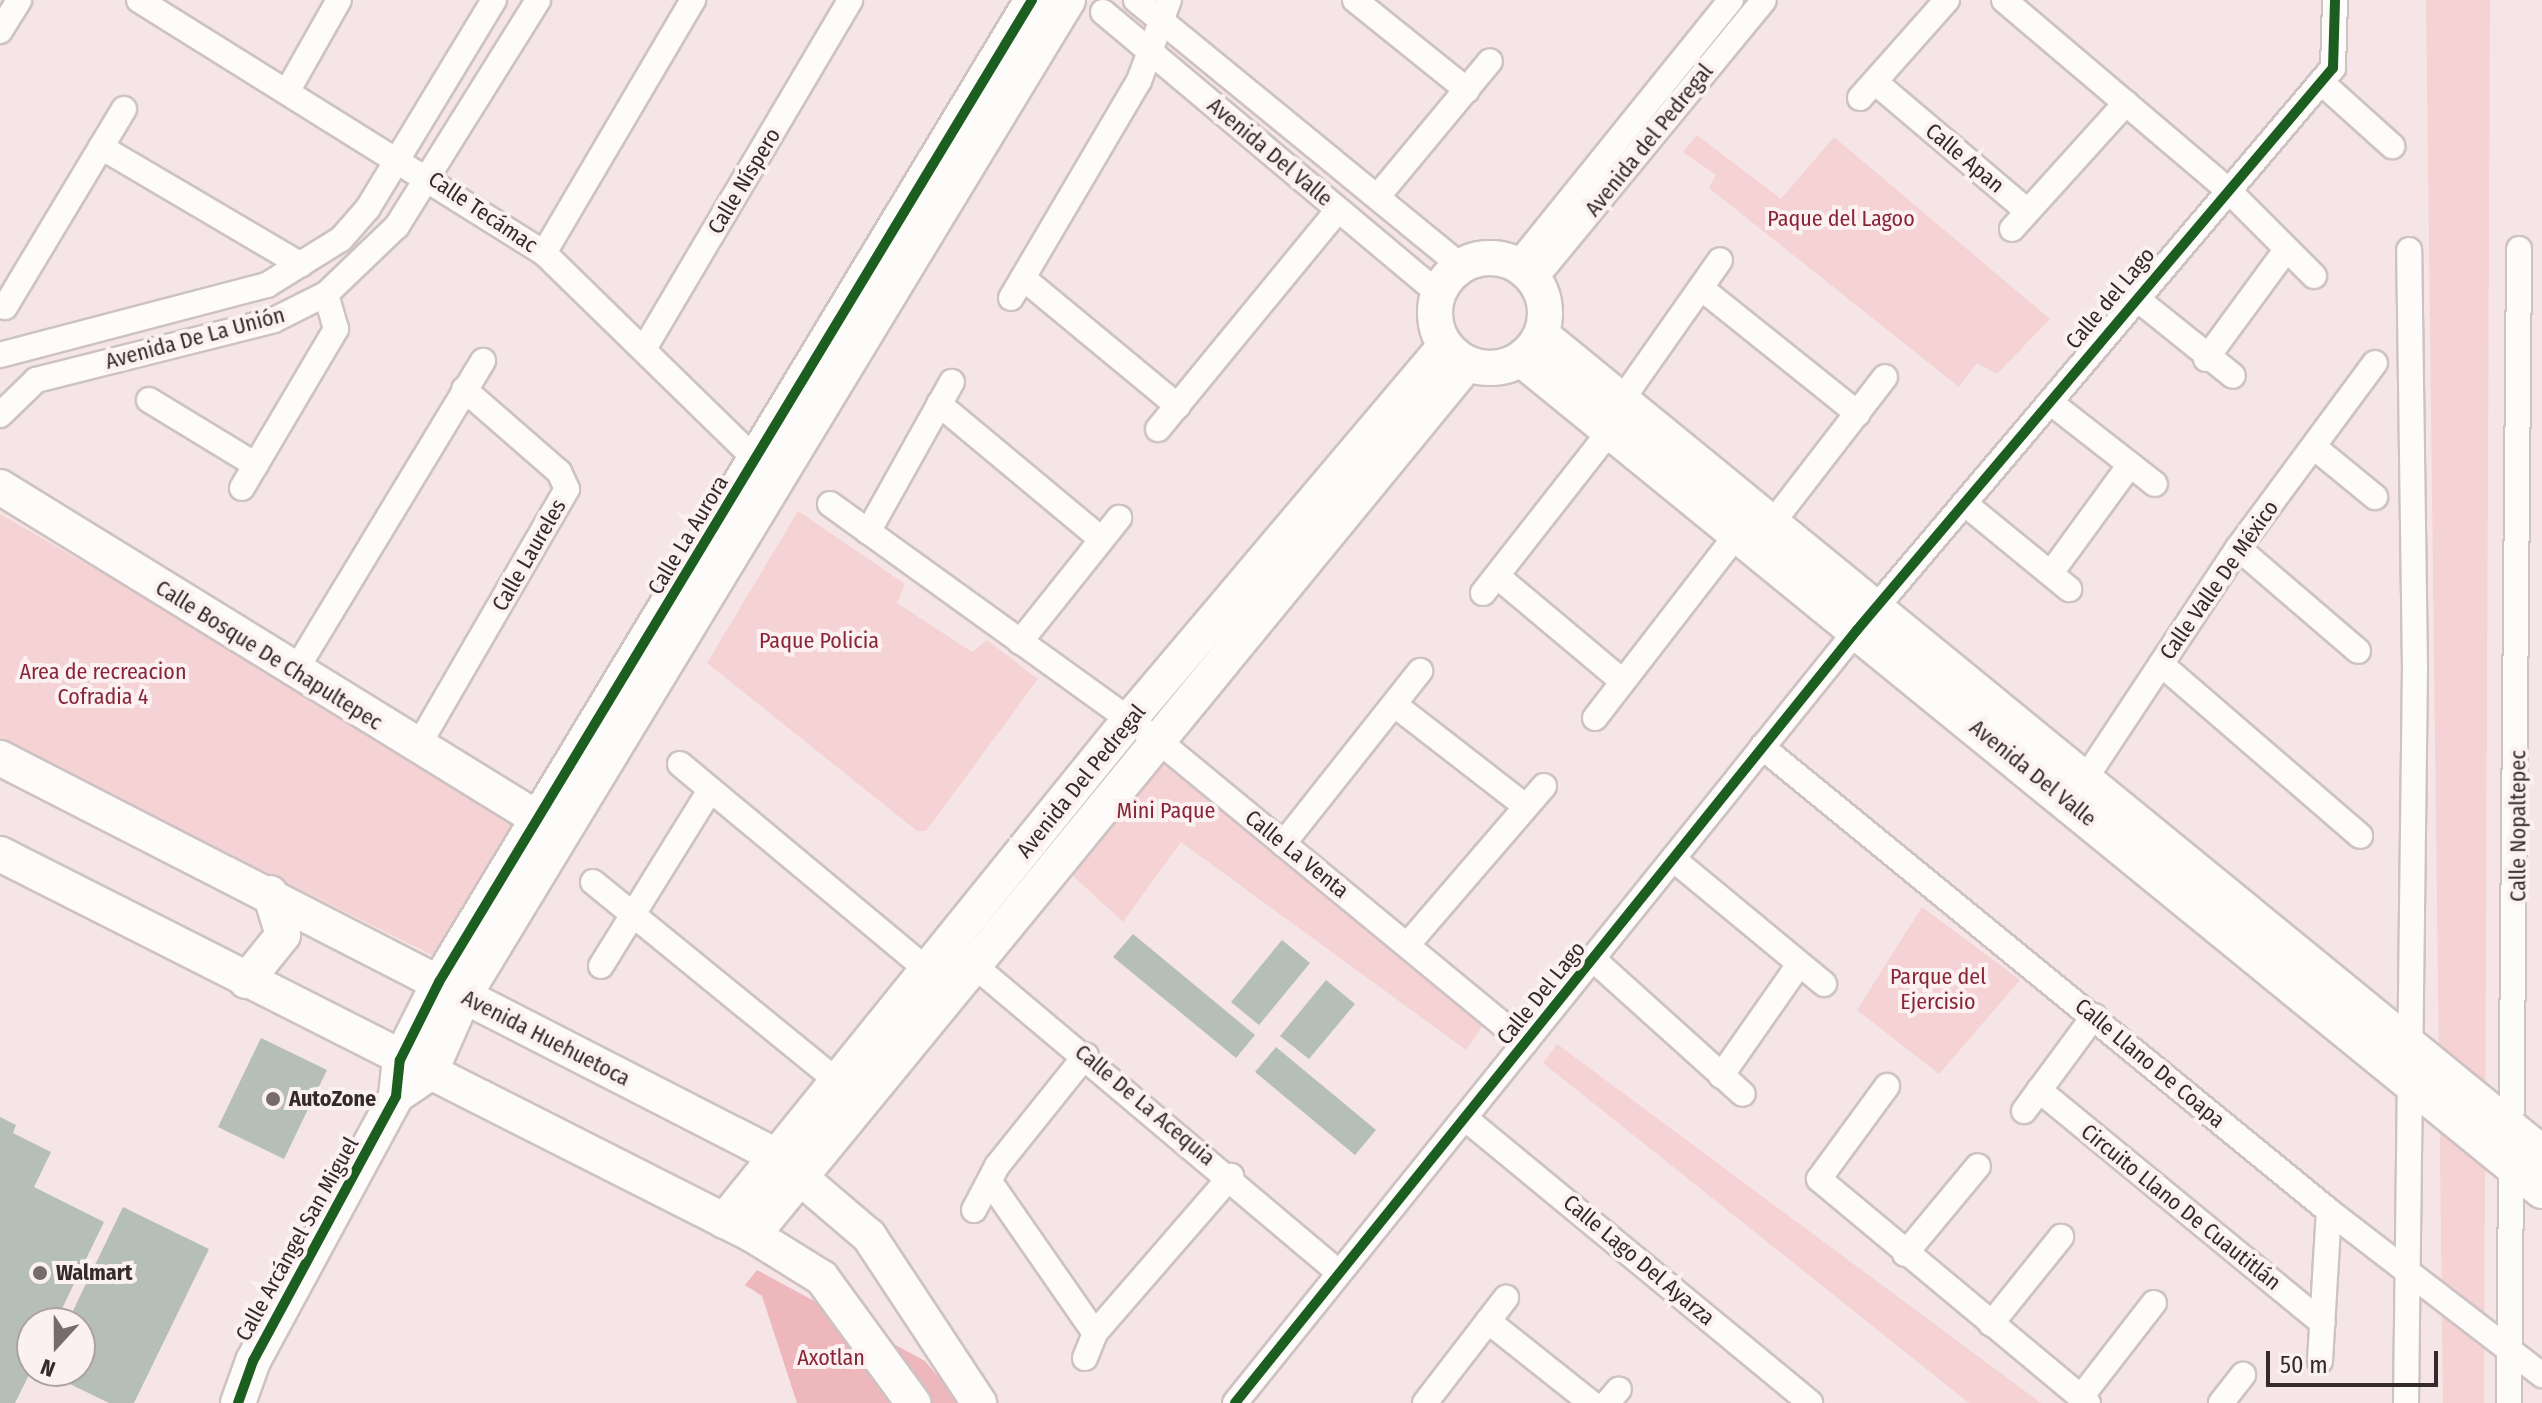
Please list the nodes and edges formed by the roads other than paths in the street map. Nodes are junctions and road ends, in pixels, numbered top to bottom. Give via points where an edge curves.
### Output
1 (19, 0) edge
2 (139, 0) edge
3 (339, 0) edge
4 (494, 0) edge
5 (538, 0) edge
6 (693, 0) edge
7 (1032, 0) edge
8 (1068, 0) edge
9 (1136, 0) edge
10 (1355, 0) edge
11 (1731, 0) edge
12 (1764, 0) edge
13 (1947, 0) edge
14 (2004, 0) edge
15 (2335, 0) edge
16 (839, 4) edge
17 (175, 9) edge
18 (1164, 9) edge
19 (1103, 12) dead end
20 (0, 31) edge
21 (1150, 51) junction
22 (1490, 61) dead end
23 (2321, 82) junction
24 (288, 90) junction
25 (1467, 90) junction
26 (2126, 103) junction
27 (124, 109) dead end
28 (2392, 146) dead end
29 (101, 147) junction
30 (399, 159) junction
31 (429, 174) junction
32 (2227, 189) junction
33 (1378, 196) junction
34 (1338, 210) junction
35 (2519, 249) dead end
36 (2286, 250) junction
37 (2409, 250) dead end
38 (544, 253) junction
39 (1720, 260) dead end
40 (301, 265) junction
41 (1461, 266) junction
42 (1525, 272) junction
43 (2314, 276) dead end
44 (1701, 288) junction
45 (1438, 293) junction
46 (326, 294) junction
47 (2136, 298) junction
48 (5, 307) dead end
49 (1532, 347) junction
50 (644, 349) junction
51 (0, 355) edge
52 (1456, 355) junction
53 (2206, 359) junction
54 (483, 361) dead end
55 (2375, 363) dead end
56 (2233, 376) dead end
57 (1885, 377) dead end
58 (952, 382) dead end
59 (464, 389) junction
60 (149, 400) dead end
61 (2050, 402) junction
62 (939, 404) junction
63 (1178, 406) junction
64 (1858, 414) junction
65 (0, 415) edge
66 (1616, 416) junction
67 (1158, 429) dead end
68 (2314, 447) junction
69 (756, 459) junction
70 (256, 465) junction
71 (2129, 466) junction
72 (780, 484) junction
73 (2155, 484) dead end
74 (0, 487) edge
75 (242, 488) dead end
76 (2375, 497) dead end
77 (1964, 503) junction
78 (830, 504) dead end
79 (1119, 518) dead end
80 (1773, 522) junction
81 (868, 532) junction
82 (1738, 533) junction
83 (1101, 539) junction
84 (2238, 548) junction
85 (1867, 618) junction
86 (1020, 642) junction
87 (2358, 651) dead end
88 (2161, 664) junction
89 (1420, 671) dead end
90 (294, 673) junction
91 (1622, 681) junction
92 (1395, 705) junction
93 (1595, 718) dead end
94 (1129, 720) junction
95 (1160, 742) junction
96 (418, 746) junction
97 (1762, 747) junction
98 (0, 758) edge
99 (680, 764) dead end
100 (1544, 786) dead end
101 (2078, 789) junction
102 (710, 790) junction
103 (1525, 806) junction
104 (540, 820) junction
105 (2360, 836) dead end
106 (1283, 844) junction
107 (0, 854) edge
108 (1673, 859) junction
109 (593, 882) dead end
110 (270, 893) junction
111 (631, 916) junction
112 (1409, 943) junction
113 (949, 944) junction
114 (1594, 960) junction
115 (601, 966) dead end
116 (1798, 966) junction
117 (977, 968) junction
118 (926, 969) junction
119 (246, 981) junction
120 (1824, 984) dead end
121 (452, 989) junction
122 (2094, 1016) junction
123 (1525, 1043) junction
124 (2411, 1045) junction
125 (1086, 1055) junction
126 (415, 1066) junction
127 (1721, 1076) junction
128 (836, 1080) junction
129 (1887, 1086) dead end
130 (2412, 1086) junction
131 (2039, 1090) junction
132 (1743, 1094) dead end
133 (396, 1096) joint
134 (2024, 1111) dead end
135 (1466, 1119) junction
136 (2516, 1131) junction
137 (774, 1155) junction
138 (1978, 1166) dead end
139 (2533, 1171) edge
140 (802, 1174) junction
141 (1231, 1176) junction
142 (990, 1182) junction
143 (974, 1210) dead end
144 (2329, 1211) junction
145 (738, 1228) junction
146 (2061, 1237) dead end
147 (1905, 1254) junction
148 (2406, 1270) junction
149 (1338, 1272) junction
150 (1506, 1298) dead end
151 (2154, 1303) dead end
152 (1488, 1321) junction
153 (2323, 1323) junction
154 (1991, 1324) junction
155 (1095, 1333) junction
156 (2509, 1348) junction
157 (1085, 1358) dead end
158 (2320, 1361) dead end
159 (2243, 1375) dead end
160 (2542, 1375) edge
161 (1797, 1399) edge
162 (2085, 1400) edge
163 (238, 1403) edge
164 (913, 1403) edge
165 (979, 1403) edge
166 (1235, 1403) edge
167 (1425, 1403) edge
168 (1591, 1403) edge
169 (2221, 1403) edge
170 (2406, 1403) edge
171 (2509, 1403) edge

1 - 20 street
2 - 17 street, Calle Tecámac
3 - 24 street
4 - 30 street, Avenida De La Unión
5 - 31 street, Avenida De La Unión
6 - 38 street
7 - 69 street, Calle La Aurora
8 - 72 street, Calle La Aurora
9 - 18 street, Avenida Del Valle
10 - 25 street
11 - 42 street, Avenida del Pedregal
12 - 42 street, Avenida del Pedregal
13 - 26 street, Calle Apan via 1868,90 2020,220
14 - 26 street
15 - 23 street, Calle del Lago via 2333,68
16 - 50 street, Calle Níspero
17 - 24 street, Calle Tecámac
18 - 21 street
18 - 33 street, Avenida Del Valle
19 - 21 street, Avenida Del Valle
21 - 34 street, Avenida Del Valle
21 - 63 street via 1017,288
22 - 25 street
23 - 28 street
23 - 32 street, Calle del Lago
24 - 30 street, Calle Tecámac
25 - 33 street
26 - 32 street
27 - 29 street
29 - 40 street
29 - 48 street
30 - 31 street, Calle Tecámac
30 - 40 street, Avenida De La Unión via 341,239
31 - 38 street, Calle Tecámac
31 - 46 street, Avenida De La Unión via 397,226
32 - 36 street
32 - 47 street, Calle del Lago
33 - 41 street, Avenida Del Valle
34 - 45 street, Avenida Del Valle
34 - 63 street
35 - 136 street, Calle Nopaltepec
36 - 43 street
36 - 53 street
37 - 124 street
38 - 50 street, Calle Tecámac
39 - 44 street
40 - 51 street, Avenida De La Unión via 267,285
41 - 42 street via 1489,258
41 - 45 street
42 - 49 street via 1546,308
44 - 64 street
44 - 66 street
45 - 52 street via 1434,311
46 - 65 street, Avenida De La Unión via 274,320 36,380
46 - 70 street via 336,329
47 - 53 street
47 - 61 street, Calle del Lago
49 - 52 street via 1495,369
49 - 66 street, Avenida Del Valle
50 - 69 street, Calle Tecámac
52 - 94 street, Avenida Del Pedregal
52 - 95 street, Avenida Del Pedregal
53 - 56 street
54 - 59 street
55 - 68 street, Calle Valle De México
57 - 64 street
58 - 62 street
59 - 90 street
59 - 96 street, Calle Laureles via 559,472 567,489
60 - 70 street
61 - 71 street
61 - 77 street, Calle del Lago
62 - 81 street
62 - 83 street
63 - 67 street
64 - 80 street
66 - 80 street, Avenida Del Valle
66 - 82 street, Avenida Del Valle
66 - 91 street via 1490,584
68 - 76 street
68 - 84 street, Calle Valle De México
69 - 72 street, Calle Tecámac
69 - 104 street, Calle La Aurora
70 - 75 street
71 - 73 street
71 - 77 street via 2060,581
72 - 121 street, Calle La Aurora
74 - 90 street, Calle Bosque De Chapultepec
77 - 85 street, Calle del Lago
78 - 81 street, Calle La Venta
79 - 83 street
80 - 85 street, Avenida Del Valle
81 - 86 street, Calle La Venta
82 - 85 street, Avenida Del Valle
82 - 91 street
83 - 86 street
84 - 87 street
84 - 88 street, Calle Valle De México
85 - 97 street, Calle Del Lago
85 - 101 street, Avenida Del Valle
86 - 94 street, Calle La Venta
88 - 101 street, Calle Valle De México
88 - 105 street
89 - 92 street
90 - 96 street, Calle Bosque De Chapultepec
91 - 93 street
92 - 103 street
92 - 106 street
94 - 95 street, Calle La Venta
94 - 113 street, Avenida Del Pedregal
95 - 106 street, Calle La Venta
95 - 117 street, Avenida Del Pedregal
96 - 104 street, Calle Bosque De Chapultepec
97 - 108 street, Calle Del Lago
97 - 122 street, Calle Llano De Coapa
98 - 110 street, Avenida Huehuetoca
99 - 102 street
100 - 103 street
101 - 124 street, Avenida Del Valle
101 - 130 street, Avenida Del Valle
102 - 111 street
102 - 118 street
103 - 112 street
104 - 121 street, Calle La Aurora
106 - 112 street, Calle La Venta
107 - 119 street
108 - 114 street, Calle Del Lago
108 - 116 street
109 - 111 street
110 - 119 street via 283,935
110 - 121 street, Avenida Huehuetoca
111 - 115 street
111 - 128 street
112 - 123 street, Calle La Venta
113 - 117 street, Calle De La Acequia
113 - 118 street, Avenida Del Pedregal
114 - 123 street, Calle Del Lago
114 - 127 street
116 - 120 street
116 - 127 street
117 - 125 street, Calle De La Acequia
117 - 140 street, Avenida Del Pedregal
118 - 128 street, Avenida Del Pedregal
119 - 126 street
121 - 126 street, Calle La Aurora
121 - 137 street, Avenida Huehuetoca
122 - 131 street
122 - 144 street, Calle Llano De Coapa
123 - 135 street, Calle Del Lago
124 - 130 street
124 - 136 street, Avenida Del Valle
125 - 141 street, Calle De La Acequia
125 - 142 street
126 - 133 street, Calle La Aurora
126 - 145 street
127 - 132 street
128 - 137 street, Avenida Del Pedregal
129 - 147 street via 1819,1179
130 - 139 street, Avenida Del Valle
130 - 148 street
131 - 134 street
131 - 153 street, Circuito Llano De Cuautitlán
133 - 163 street, Calle Arcángel San Miguel via 253,1361
135 - 149 street, Calle Del Lago
135 - 161 street, Calle Lago Del Ayarza
136 - 139 street, Avenida Del Valle
137 - 140 street, Avenida Huehuetoca
137 - 145 street, Avenida Del Pedregal
138 - 147 street
139 - 156 street
140 - 145 street, Avenida Del Pedregal
140 - 165 street, Avenida Huehuetoca via 889,1261 939,1353
141 - 149 street, Calle De La Acequia
141 - 155 street
142 - 143 street
142 - 155 street
144 - 148 street, Calle Llano De Coapa
144 - 153 street
145 - 164 street via 822,1278
146 - 154 street
147 - 154 street
148 - 156 street, Calle Llano De Coapa
148 - 170 street
149 - 166 street, Calle Del Lago
150 - 152 street
151 - 162 street
152 - 167 street
152 - 168 street
153 - 158 street
154 - 162 street
155 - 157 street
156 - 160 street, Calle Llano De Coapa
156 - 171 street
159 - 169 street

